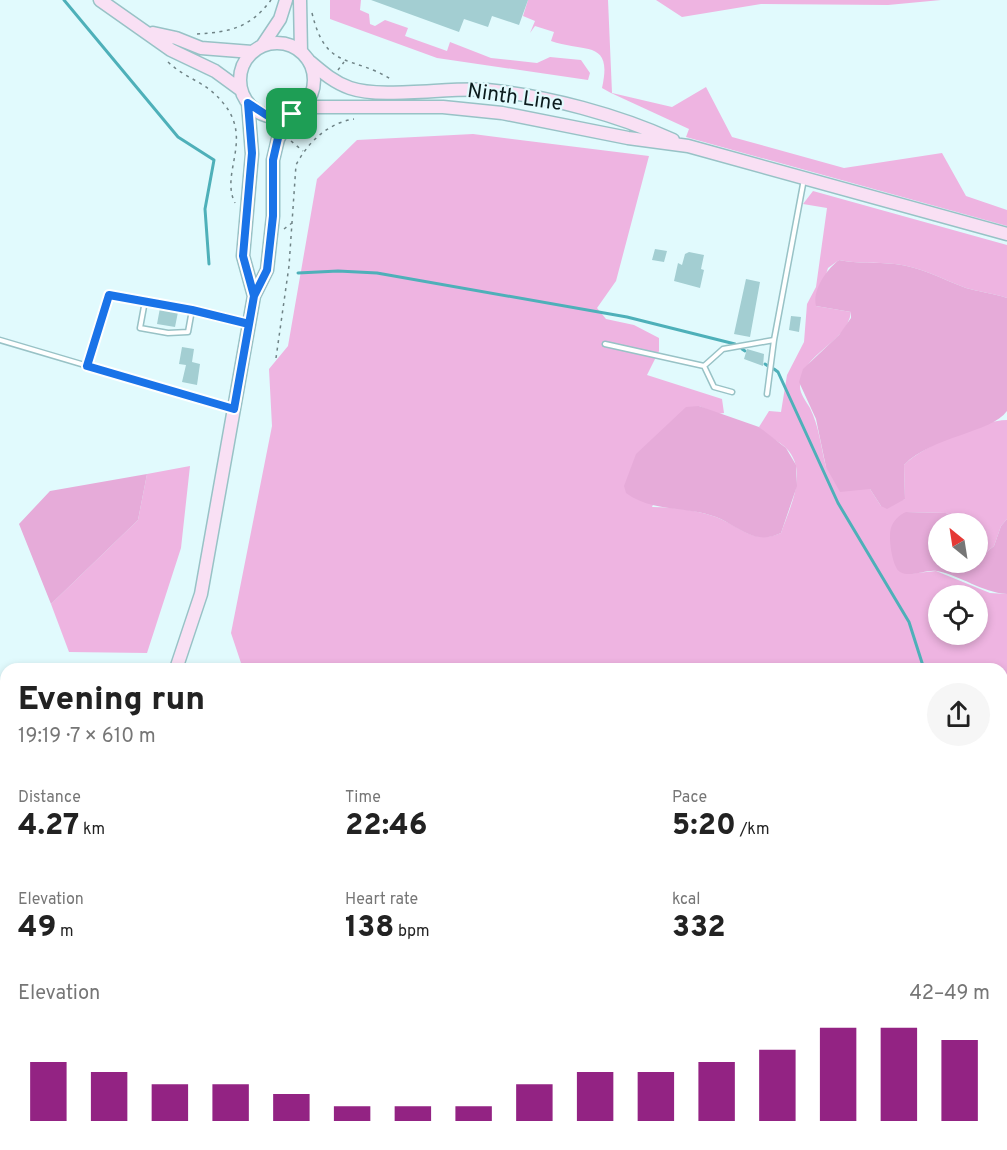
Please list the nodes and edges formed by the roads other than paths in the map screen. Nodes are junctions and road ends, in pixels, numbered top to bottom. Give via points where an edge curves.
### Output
1 (100, 0) edge
2 (286, 0) edge
3 (300, 0) edge
4 (148, 32) junction
5 (257, 49) junction
6 (305, 56) junction
7 (241, 90) junction
8 (248, 103) junction
9 (303, 107) junction
10 (292, 114) junction
11 (688, 146) junction
12 (804, 178) junction
13 (1007, 234) edge
14 (254, 296) junction
15 (145, 301) junction
16 (192, 310) junction
17 (249, 324) junction
18 (0, 340) edge
19 (774, 340) junction
20 (605, 344) dead end
21 (87, 366) junction
22 (704, 366) junction
23 (732, 392) dead end
24 (767, 394) dead end
25 (234, 409) junction
26 (178, 663) edge

1 - 4 main road
2 - 5 main road via 280,19
3 - 6 main road
4 - 5 main road via 201,48
4 - 7 main road via 171,50 215,71
5 - 6 main road via 283,43
5 - 7 main road via 241,70
6 - 9 main road via 314,84
6 - 11 main road, Ninth Line via 328,77 353,89 488,90 632,121
7 - 8 main road
8 - 10 main road via 268,116
8 - 14 main road via 252,153 243,256
9 - 10 main road
9 - 11 main road, Ninth Line via 460,107
10 - 14 main road via 278,138 273,160 273,216 267,270
11 - 12 main road, Ninth Line
12 - 13 main road, Ninth Line
12 - 19 lane
14 - 17 main road
15 - 16 lane
15 - 16 lane via 140,328 188,332
15 - 21 lane via 109,295
16 - 17 lane
17 - 25 main road
18 - 21 lane
19 - 22 lane via 723,349
19 - 24 lane
20 - 22 lane
21 - 25 lane
22 - 23 lane via 714,387
25 - 26 main road via 201,594

